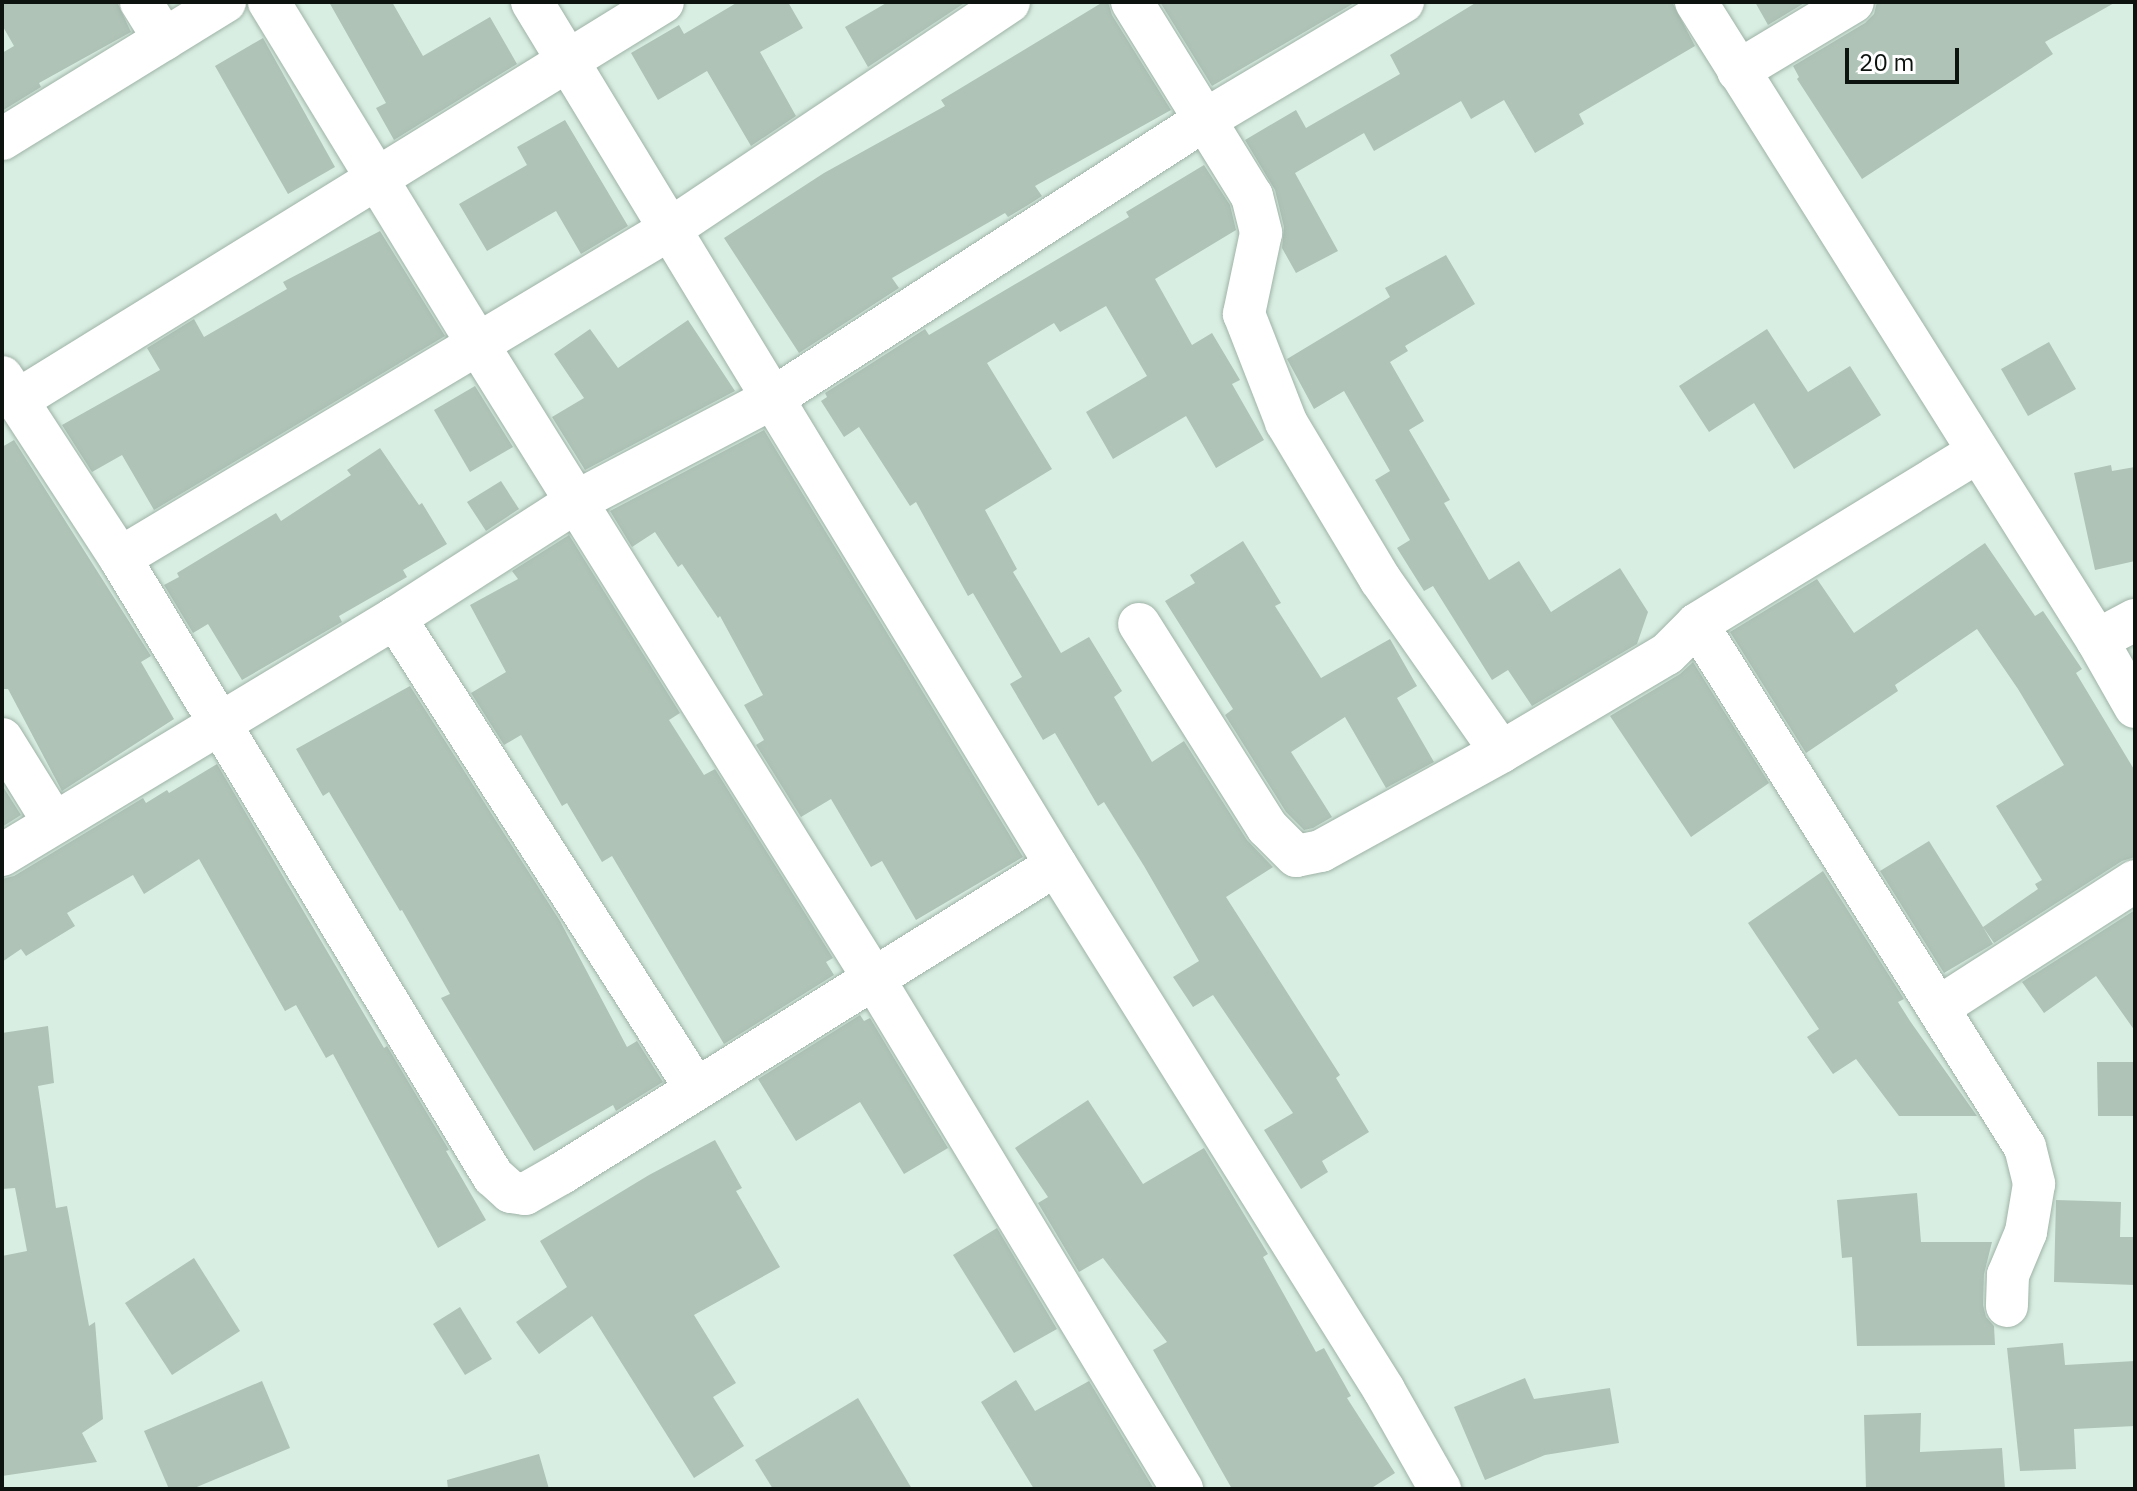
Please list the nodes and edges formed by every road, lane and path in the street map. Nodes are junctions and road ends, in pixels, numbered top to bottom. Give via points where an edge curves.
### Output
1 (141, 2) edge
2 (225, 2) edge
3 (269, 2) edge
4 (532, 2) edge
5 (663, 2) edge
6 (1009, 2) edge
7 (1132, 2) edge
8 (1696, 2) edge
9 (1853, 2) edge
10 (1384, 7) edge
11 (164, 39) junction
12 (571, 62) junction
13 (1738, 71) junction
14 (1203, 121) junction
15 (2, 139) edge
16 (376, 177) junction
17 (670, 229) junction
18 (477, 343) junction
19 (9, 389) edge
20 (773, 398) junction
21 (1978, 452) junction
22 (577, 501) junction
23 (120, 558) junction
24 (395, 618) junction
25 (2135, 620) edge
26 (1139, 624) dead end
27 (1697, 624) junction
28 (2097, 640) junction
29 (2135, 707) edge
30 (222, 724) junction
31 (2, 739) edge
32 (1501, 752) junction
33 (54, 823) junction
34 (2, 855) edge
35 (1056, 865) junction
36 (2135, 881) edge
37 (874, 979) junction
38 (1939, 1007) junction
39 (696, 1089) junction
40 (2007, 1306) dead end
41 (1182, 1489) edge
42 (1440, 1489) edge

1 - 11 street
2 - 11 street
3 - 16 street
4 - 12 street
5 - 12 street
6 - 17 street
7 - 14 street
8 - 13 street
9 - 13 street
10 - 14 street
11 - 15 street
12 - 16 street
12 - 17 street
13 - 21 street
14 - 20 street
14 - 32 street via 1252,196 1261,233 1244,314 1286,422 1380,579
16 - 18 street
16 - 19 street
17 - 18 street
17 - 20 street
18 - 22 street
18 - 23 street
19 - 23 street
20 - 22 street
20 - 35 street
21 - 27 street
21 - 28 street
22 - 24 street
22 - 37 street
23 - 30 street
24 - 30 street
24 - 39 street
25 - 28 street
26 - 32 street via 1267,827 1296,856 1321,851
27 - 32 street via 1667,654
27 - 38 street
28 - 29 street
30 - 33 street
30 - 39 street via 493,1176 511,1192 525,1194 540,1186
31 - 33 street
33 - 34 street
35 - 37 street
35 - 42 street via 1384,1390
36 - 38 street
37 - 39 street
37 - 41 street
38 - 40 street via 2025,1147 2034,1184 2026,1232 2008,1275

